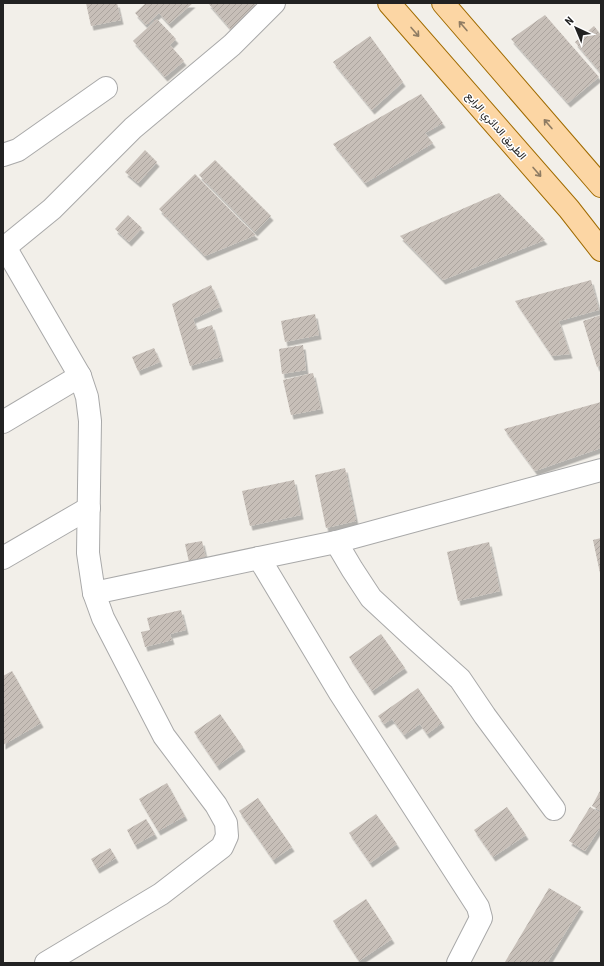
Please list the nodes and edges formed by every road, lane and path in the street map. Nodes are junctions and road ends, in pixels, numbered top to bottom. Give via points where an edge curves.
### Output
1 (274, 3) edge
2 (389, 3) edge
3 (443, 3) edge
4 (106, 88) dead end
5 (3, 155) edge
6 (601, 186) edge
7 (4, 248) edge
8 (601, 250) edge
9 (80, 376) junction
10 (3, 422) edge
11 (601, 470) edge
12 (89, 508) junction
13 (336, 542) junction
14 (3, 558) edge
15 (259, 558) junction
16 (94, 593) junction
17 (554, 809) dead end
18 (46, 963) edge
19 (458, 963) edge

1 - 7 street via 232,46 133,128 52,209
2 -> 8 main road, الطريق الدائري الرابع via 569,209
6 -> 3 main road
4 - 5 street via 18,150
7 - 9 street
9 - 10 street
9 - 12 street via 87,397 90,421
11 - 13 street
12 - 14 street
12 - 16 street via 88,553
13 - 15 street
13 - 17 street via 371,598 460,679
15 - 16 street
15 - 19 street via 340,693 478,907 481,918
16 - 18 street via 103,618 164,736 216,805 226,823 227,836 222,847 161,894

